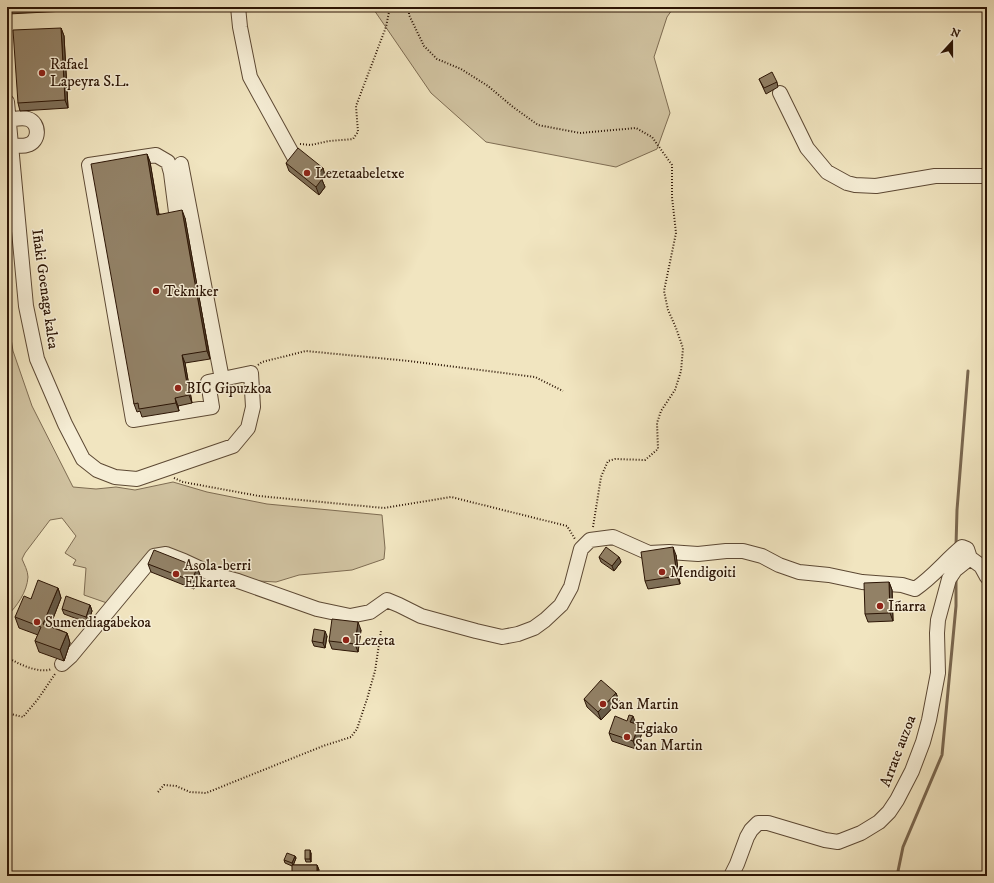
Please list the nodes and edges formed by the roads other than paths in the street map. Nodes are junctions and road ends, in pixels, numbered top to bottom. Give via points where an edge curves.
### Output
1 (238, 7) edge
2 (780, 93) dead end
3 (7, 102) edge
4 (8, 120) junction
5 (10, 139) junction
6 (290, 152) road end
7 (182, 164) dead end
8 (987, 176) edge
9 (176, 212) edge
10 (222, 379) junction
11 (962, 553) junction
12 (987, 577) edge
13 (62, 664) road end
14 (731, 876) edge

1 - 6 street via 250,77
2 - 8 street via 807,148 827,172 847,183 876,186 935,176
3 - 4 street
4 - 5 street
4 - 5 street via 30,120 36,126 37,133 35,140 28,145
5 - 10 street, Iñaki Goenaga kalea via 26,306 37,359 83,459 97,470 115,477 137,479 233,446 248,428 253,407 251,373
7 - 10 street
9 - 10 street via 168,162 156,155 89,165 133,420 212,407 208,382
11 - 12 street via 981,566
11 - 13 street via 915,589 902,585 798,572 762,556 743,551 698,554 649,553 612,537 595,538 581,549 571,587 561,604 534,628 502,637 420,616 387,600 370,612 350,616 317,609 212,574 166,554 154,556
11 - 14 street, Arrate auzoa via 949,579 938,620 938,673 923,742 912,771 889,812 861,833 838,842 768,823 758,823 747,837

